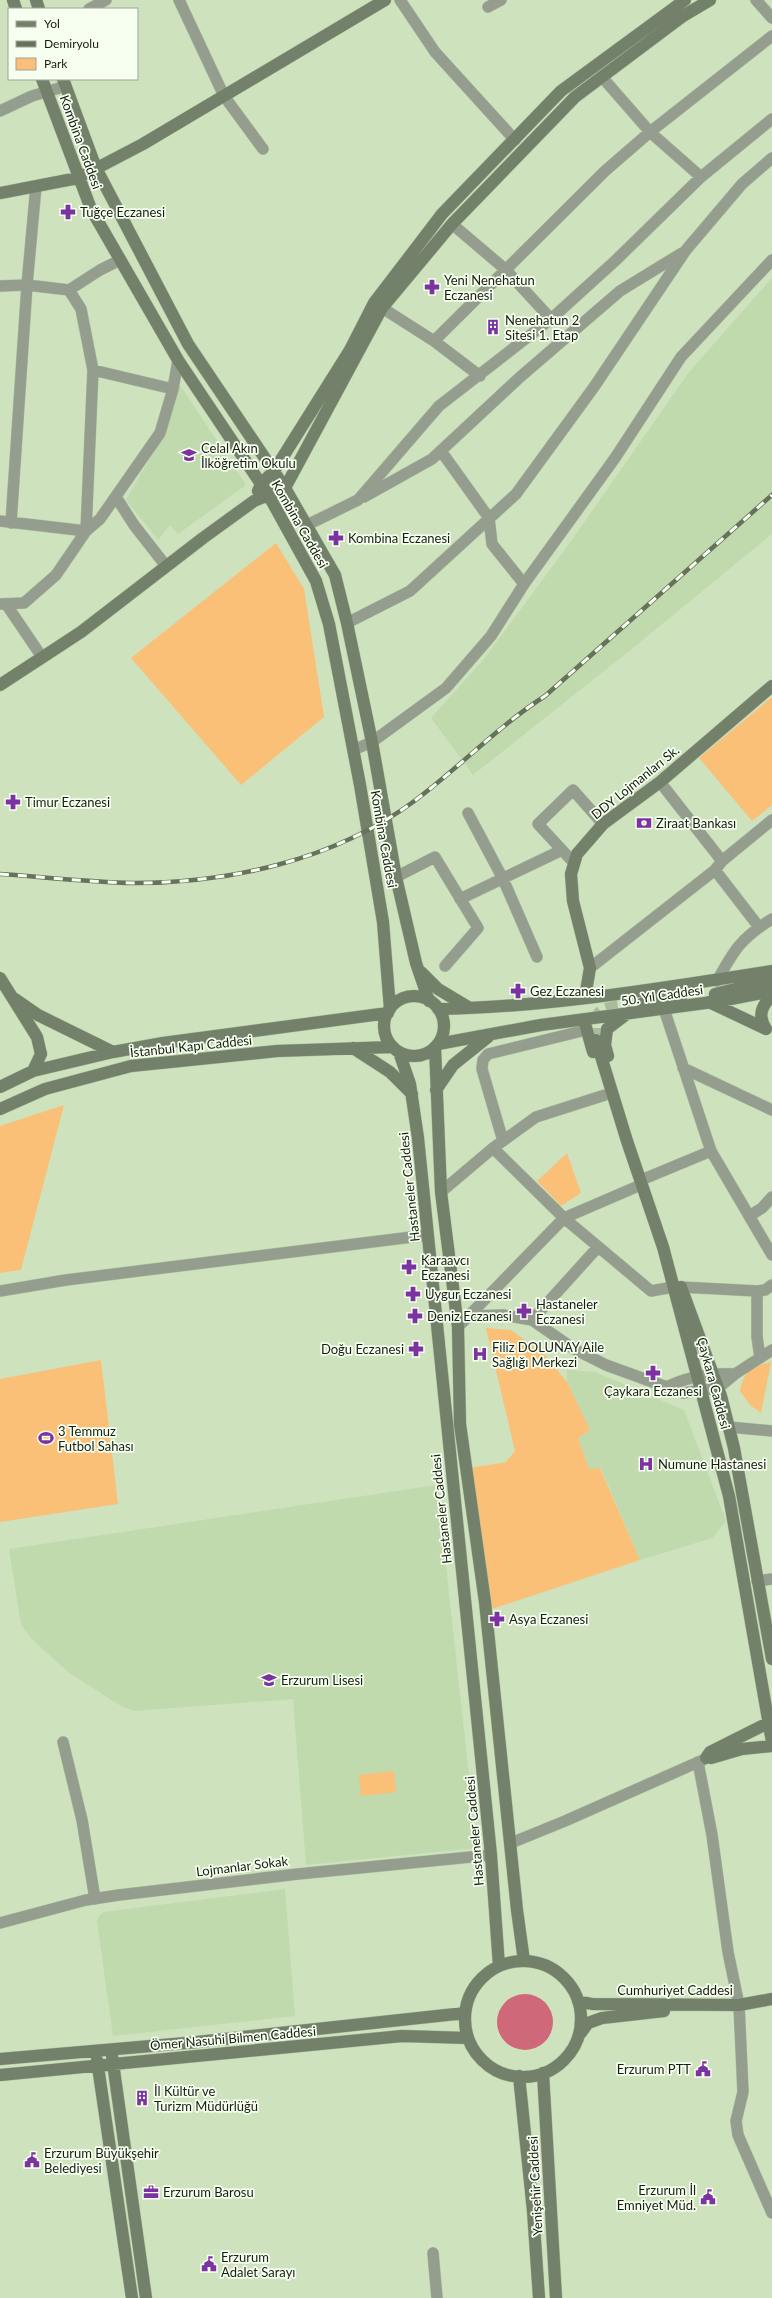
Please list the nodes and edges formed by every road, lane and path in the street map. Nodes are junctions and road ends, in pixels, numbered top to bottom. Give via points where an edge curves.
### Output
1 (106, 0) edge
2 (179, 0) edge
3 (385, 0) edge
4 (400, 0) edge
5 (501, 0) edge
6 (710, 0) edge
7 (756, 0) edge
8 (681, 1) edge
9 (488, 7) dead end
10 (91, 8) edge
11 (772, 18) edge
12 (772, 36) edge
13 (602, 77) junction
14 (42, 80) edge
15 (64, 83) edge
16 (48, 92) junction
17 (224, 96) junction
18 (0, 111) edge
19 (772, 119) edge
20 (650, 132) junction
21 (514, 140) junction
22 (263, 149) dead end
23 (772, 158) edge
24 (96, 168) junction
25 (702, 177) junction
26 (78, 178) junction
27 (36, 186) junction
28 (0, 193) edge
29 (452, 224) junction
30 (686, 250) junction
31 (120, 260) junction
32 (772, 260) edge
33 (505, 269) junction
34 (27, 284) junction
35 (0, 286) edge
36 (69, 290) junction
37 (378, 305) junction
38 (551, 319) junction
39 (434, 341) junction
40 (178, 360) junction
41 (93, 370) junction
42 (480, 376) junction
43 (174, 389) junction
44 (441, 450) junction
45 (274, 471) junction
46 (261, 484) junction
47 (285, 488) junction
48 (269, 496) junction
49 (116, 497) junction
50 (358, 500) junction
51 (254, 501) junction
52 (489, 518) junction
53 (0, 521) edge
54 (11, 523) junction
55 (307, 525) junction
56 (86, 531) junction
57 (166, 566) junction
58 (524, 584) junction
59 (3, 604) edge
60 (347, 623) junction
61 (42, 658) junction
62 (0, 685) edge
63 (772, 686) edge
64 (372, 742) junction
65 (353, 750) junction
66 (660, 782) junction
67 (468, 813) dead end
68 (772, 820) edge
69 (603, 824) junction
70 (562, 850) junction
71 (722, 861) junction
72 (574, 863) junction
73 (715, 870) junction
74 (396, 877) junction
75 (502, 879) junction
76 (460, 899) junction
77 (772, 919) edge
78 (759, 927) junction
79 (537, 957) dead end
80 (446, 966) dead end
81 (590, 968) junction
82 (418, 969) junction
83 (772, 971) edge
84 (0, 978) edge
85 (772, 980) edge
86 (717, 981) junction
87 (772, 991) edge
88 (772, 995) edge
89 (12, 997) junction
90 (585, 997) junction
91 (429, 1001) junction
92 (709, 1002) junction
93 (471, 1008) junction
94 (438, 1009) junction
95 (631, 1009) junction
96 (664, 1009) junction
97 (389, 1011) junction
98 (585, 1025) junction
99 (769, 1030) edge
100 (489, 1037) junction
101 (596, 1040) tunnel mouth
102 (436, 1046) junction
103 (353, 1048) junction
104 (396, 1049) junction
105 (113, 1052) junction
106 (683, 1068) junction
107 (33, 1071) junction
108 (0, 1087) edge
109 (436, 1090) junction
110 (412, 1094) junction
111 (606, 1095) junction
112 (0, 1109) edge
113 (772, 1110) edge
114 (503, 1141) junction
115 (493, 1148) junction
116 (711, 1150) junction
117 (646, 1178) junction
118 (636, 1187) junction
119 (442, 1192) junction
120 (772, 1197) edge
121 (751, 1216) junction
122 (564, 1218) junction
123 (428, 1235) junction
124 (598, 1247) junction
125 (663, 1247) junction
126 (772, 1255) edge
127 (772, 1286) edge
128 (677, 1287) junction
129 (0, 1291) edge
130 (757, 1291) junction
131 (470, 1316) junction
132 (532, 1320) junction
133 (458, 1327) junction
134 (772, 1350) edge
135 (760, 1358) junction
136 (712, 1373) junction
137 (735, 1374) junction
138 (699, 1376) junction
139 (665, 1388) junction
140 (718, 1388) junction
141 (703, 1392) junction
142 (729, 1427) junction
143 (772, 1431) edge
144 (772, 1579) edge
145 (757, 1580) junction
146 (772, 1660) edge
147 (770, 1722) edge
148 (62, 1742) dead end
149 (772, 1742) edge
150 (772, 1746) edge
151 (702, 1760) junction
152 (511, 1843) junction
153 (491, 1855) junction
154 (95, 1899) junction
155 (0, 1923) edge
156 (524, 1961) junction
157 (499, 1966) junction
158 (772, 1999) edge
159 (578, 2001) junction
160 (739, 2004) junction
161 (465, 2013) junction
162 (578, 2036) junction
163 (468, 2038) junction
164 (111, 2049) junction
165 (96, 2050) junction
166 (0, 2059) edge
167 (113, 2064) junction
168 (98, 2066) junction
169 (543, 2073) junction
170 (0, 2075) edge
171 (519, 2076) junction
172 (772, 2213) edge
173 (433, 2253) dead end
174 (132, 2298) edge
175 (146, 2298) edge
176 (437, 2298) edge
177 (539, 2298) edge
178 (556, 2298) edge

1 - 10 street
2 - 17 street
3 - 17 main road
4 - 21 street via 435,52
5 - 9 street
6 - 13 main road via 683,16
7 - 11 street
8 - 21 main road via 561,92
12 - 20 street
13 - 20 street
13 - 29 main road via 574,97
14 - 16 main road, Kombina Caddesi
15 - 16 street
15 - 24 main road, Kombina Caddesi
16 - 18 street via 32,96
16 - 26 main road, Kombina Caddesi
17 - 22 street
17 - 24 main road via 143,144
19 - 25 street
20 - 25 street
20 - 33 street via 605,171
21 - 37 main road via 442,214
23 - 30 street via 742,184
24 - 26 main road
24 - 45 main road, Kombina Caddesi via 188,344
25 - 38 street
26 - 27 main road
26 - 31 main road, Kombina Caddesi via 91,209
27 - 28 main road
27 - 34 street
29 - 33 street
29 - 37 main road
30 - 44 street via 620,291 519,378
30 - 52 street via 594,387 516,494
31 - 36 street
31 - 40 main road, Kombina Caddesi
32 - 58 street via 681,357 615,458
33 - 38 street
33 - 39 street
34 - 35 street
34 - 36 street
34 - 54 street
36 - 41 street via 81,309
37 - 39 street
37 - 45 main road
37 - 47 main road
38 - 42 street via 503,354
39 - 42 street
40 - 43 street
40 - 46 main road, Kombina Caddesi
41 - 43 street
41 - 56 street
42 - 50 street via 439,406
43 - 49 street via 160,433
44 - 50 street via 432,459
44 - 52 street
45 - 46 main road
45 - 47 main road, Kombina Caddesi
46 - 48 main road, Kombina Caddesi
46 - 51 main road
47 - 48 main road
47 - 55 main road, Kombina Caddesi
48 - 51 main road
48 - 65 main road, Kombina Caddesi via 312,574 324,604
49 - 56 street via 100,519
49 - 57 street
50 - 55 street
51 - 57 main road
52 - 58 street via 492,544
52 - 60 street via 410,591
53 - 54 street
54 - 56 street
55 - 60 main road, Kombina Caddesi via 335,575
56 - 59 street via 56,575 24,603
57 - 61 main road via 81,632
58 - 64 street via 492,636 446,688
59 - 61 street
60 - 64 main road, Kombina Caddesi
61 - 62 main road
63 - 66 main road, DDY Lojmanları Sk.
64 - 65 street
64 - 74 main road, Kombina Caddesi
65 - 97 main road, Kombina Caddesi via 383,922
66 - 69 main road, DDY Lojmanları Sk.
66 - 71 street
67 - 75 street
68 - 71 street
69 - 70 street via 573,790 538,824
69 - 72 main road, DDY Lojmanları Sk. via 577,854
70 - 72 street
70 - 75 street
71 - 73 street
72 - 81 main road, DDY Lojmanları Sk. via 571,874 573,901
73 - 78 street
73 - 81 street
74 - 76 street via 435,857
74 - 82 main road, Kombina Caddesi
75 - 76 street
75 - 79 street
76 - 80 street via 478,928
77 - 78 street
78 - 86 street via 736,947
81 - 90 main road, DDY Lojmanları Sk.
82 - 91 main road, Kombina Caddesi
82 - 93 main road via 438,989 458,1003
83 - 86 main road, 50. Yıl Caddesi
84 - 89 main road
85 - 95 main road, Çaykara Caddesi
86 - 90 main road, 50. Yıl Caddesi
87 - 92 main road, 50. Yıl Caddesi
88 - 99 main road via 762,1008 761,1015 761,1021
89 - 105 main road via 38,1015
89 - 107 main road via 37,1037 41,1054
90 - 93 main road, 50. Yıl Caddesi via 498,1008
91 - 94 main road
91 - 97 main road via 409,997 397,1002
92 - 96 main road, 50. Yıl Caddesi
92 - 99 main road
93 - 94 main road, 50. Yıl Caddesi
94 - 102 main road via 444,1030
95 - 96 main road, 50. Yıl Caddesi
95 - 98 main road, 50. Yıl Caddesi
95 - 117 main road, Çaykara Caddesi via 607,1029 605,1045
96 - 106 street
97 - 104 main road via 384,1027 388,1041
97 - 105 main road
98 - 100 main road, 50. Yıl Caddesi via 541,1025
98 - 111 main road
98 - 114 street via 488,1054 482,1069
100 - 102 main road, 50. Yıl Caddesi
100 - 109 main road via 453,1065
101 - 125 main road, Çaykara Caddesi
102 - 104 main road via 424,1054 415,1056
102 - 109 main road
103 - 104 main road, İstanbul Kapı Caddesi
103 - 110 main road via 390,1072
103 - 112 main road, İstanbul Kapı Caddesi via 277,1051 131,1066 45,1089
104 - 110 main road, Hastaneler Caddesi
105 - 107 main road
106 - 113 street
106 - 116 street
107 - 108 main road
109 - 119 main road
110 - 123 main road, Hastaneler Caddesi
111 - 114 street via 536,1117
111 - 118 main road
114 - 115 street
115 - 119 street
115 - 122 street
116 - 117 street
116 - 121 street
117 - 128 main road, Çaykara Caddesi
118 - 122 street
118 - 125 main road via 655,1235
119 - 133 main road
120 - 121 street
121 - 126 street
122 - 124 street
122 - 131 street
123 - 129 street via 73,1279
123 - 153 main road, Hastaneler Caddesi
124 - 128 street via 651,1291
124 - 132 street
125 - 128 main road, Çaykara Caddesi
127 - 130 street
128 - 130 street
128 - 136 main road, Çaykara Caddesi
128 - 138 main road, Çaykara Caddesi
130 - 135 street via 757,1337
131 - 132 street via 502,1315
131 - 133 street
132 - 139 street via 574,1349
133 - 152 main road via 460,1424 485,1602
134 - 135 street
135 - 137 street
136 - 137 street
136 - 138 street
136 - 140 main road, Çaykara Caddesi
137 - 140 street
138 - 139 street
138 - 141 main road, Çaykara Caddesi
139 - 141 street via 683,1393
140 - 141 street
140 - 142 main road, Çaykara Caddesi
141 - 147 main road, Çaykara Caddesi via 729,1496 746,1601
142 - 143 street
142 - 145 main road, Çaykara Caddesi
144 - 145 street
145 - 146 main road, Çaykara Caddesi
147 - 149 main road, Çaykara Caddesi
147 - 151 main road via 710,1752
148 - 154 street via 82,1820
150 - 151 main road via 742,1749
151 - 152 street
151 - 160 street via 728,1952
152 - 156 main road
153 - 154 street, Lojmanlar Sokak via 298,1874
153 - 157 main road, Hastaneler Caddesi
154 - 155 street, Lojmanlar Sokak
156 - 157 main road
156 - 159 main road via 539,1963 558,1972 572,1988
157 - 161 main road via 486,1974 476,1985
158 - 160 main road, Cumhuriyet Caddesi
159 - 160 main road, Cumhuriyet Caddesi via 592,2004
159 - 162 main road via 581,2018
160 - 162 main road via 602,2018 588,2023
160 - 172 street via 742,2092 736,2121
161 - 163 main road
161 - 164 main road, Ömer Nasuhi Bilmen Caddesi
162 - 169 main road via 565,2059
163 - 167 main road, Ömer Nasuhi Bilmen Caddesi via 402,2036
163 - 171 main road via 476,2053 488,2065 502,2073
164 - 165 main road, Ömer Nasuhi Bilmen Caddesi
164 - 167 main road
165 - 166 main road, Ömer Nasuhi Bilmen Caddesi
165 - 168 main road
167 - 168 main road, Ömer Nasuhi Bilmen Caddesi
167 - 175 main road
168 - 170 main road, Ömer Nasuhi Bilmen Caddesi
168 - 174 main road
169 - 171 main road
169 - 178 main road, Yenişehir Caddesi
171 - 177 main road, Yenişehir Caddesi
173 - 176 street

